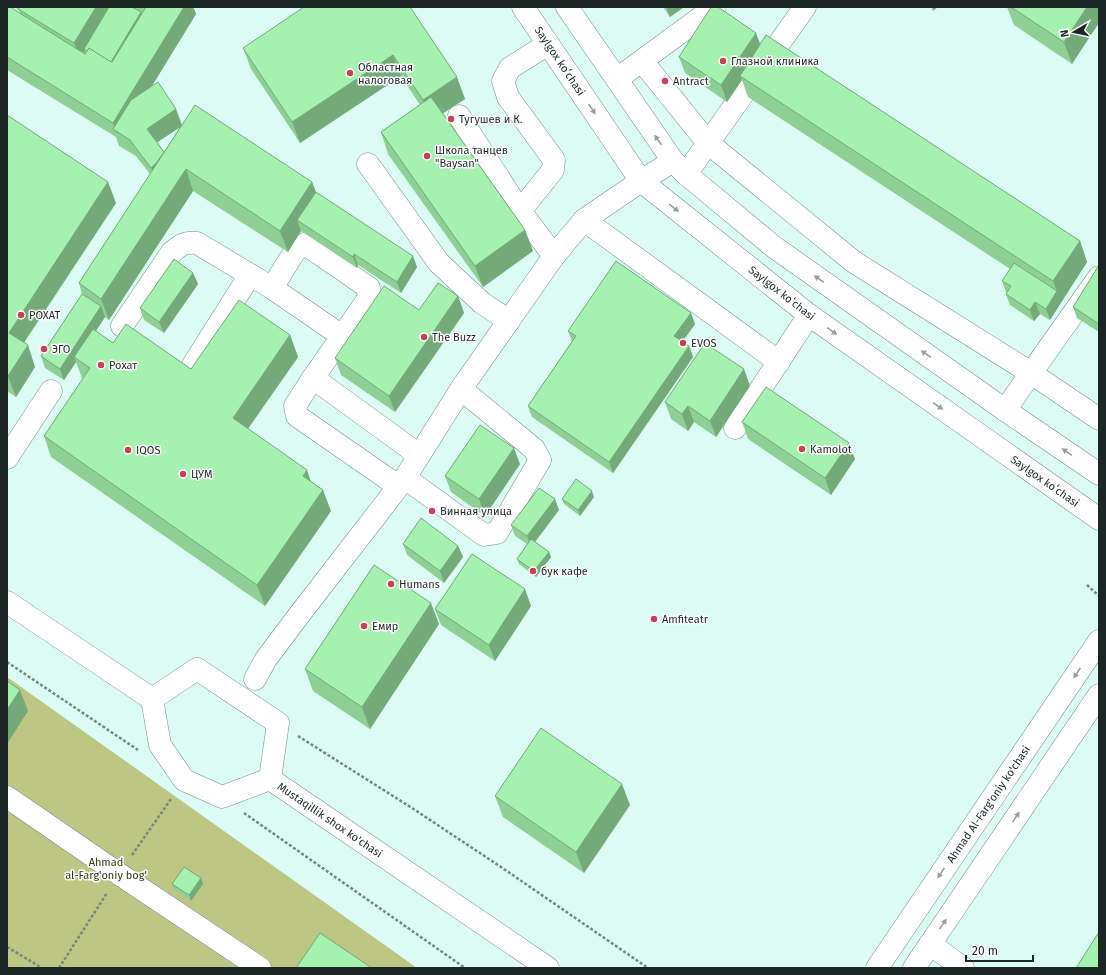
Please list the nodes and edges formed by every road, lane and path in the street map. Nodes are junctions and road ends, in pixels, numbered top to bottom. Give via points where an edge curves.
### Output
1 (523, 7) edge
2 (567, 7) edge
3 (715, 7) edge
4 (805, 7) edge
5 (548, 44) junction
6 (642, 61) junction
7 (616, 79) junction
8 (459, 116) dead end
9 (708, 143) junction
10 (368, 164) dead end
11 (680, 168) junction
12 (640, 180) junction
13 (520, 211) junction
14 (584, 220) junction
15 (554, 256) junction
16 (250, 275) junction
17 (1099, 277) edge
18 (272, 288) junction
19 (809, 315) junction
20 (509, 321) junction
21 (122, 326) dead end
22 (342, 336) junction
23 (779, 362) junction
24 (193, 365) edge
25 (1031, 373) junction
26 (313, 378) junction
27 (461, 389) junction
28 (51, 391) dead end
29 (1005, 410) junction
30 (1099, 419) edge
31 (735, 428) dead end
32 (419, 455) junction
33 (7, 458) edge
34 (1099, 474) edge
35 (401, 482) junction
36 (1099, 519) edge
37 (1087, 585) dead end
38 (1099, 596) edge
39 (7, 602) edge
40 (1099, 641) edge
41 (7, 662) edge
42 (255, 679) dead end
43 (1099, 695) edge
44 (152, 699) junction
45 (278, 724) junction
46 (138, 750) dead end
47 (270, 779) junction
48 (7, 797) edge
49 (222, 797) junction
50 (930, 944) junction
51 (7, 947) edge
52 (42, 968) edge
53 (260, 968) edge
54 (465, 968) edge
55 (548, 968) edge
56 (648, 968) edge
57 (877, 968) edge
58 (914, 968) edge
59 (963, 968) edge

1 - 5 main road, Saylgox koʻchasi
2 - 7 main road
3 - 6 main road
4 - 9 main road
5 -> 12 main road, Saylgox koʻchasi
5 - 13 main road via 510,68 503,81 508,97 554,160 553,170
6 - 7 main road
6 - 9 main road
11 -> 7 main road
8 - 13 main road
9 - 11 main road
9 - 25 main road via 854,262
10 - 20 main road via 439,263 482,303
11 - 12 main road
29 -> 11 main road via 774,247
12 - 14 main road
12 -> 19 main road, Saylgox koʻchasi
13 - 15 main road
14 - 15 main road
14 - 23 main road
15 - 20 main road
16 - 18 main road
16 - 21 main road via 197,243 182,244 172,252
16 - 24 main road
17 - 25 main road
18 - 22 main road
18 - 22 main road via 295,251 305,244 312,248 369,288 366,302
19 - 23 main road
19 -> 36 main road, Saylgox koʻchasi
20 - 27 main road
22 - 26 main road
23 - 31 main road
25 - 29 main road
25 - 30 main road
26 - 32 main road
26 - 35 main road via 295,406 297,416
27 - 32 main road
27 - 35 main road via 534,449 540,460 497,533 484,535
28 - 33 main road
34 -> 29 main road
32 - 35 main road
35 - 42 main road via 296,619
37 - 38 path
39 - 44 main road
40 -> 57 main road, Ahmad Al-Farg'oniy ko'chasi
41 - 46 path
50 -> 43 main road
44 - 45 main road via 197,669
44 - 49 main road via 160,745 184,780
45 - 47 main road, Mustaqillik shox ko'chasi
45 - 56 path via 412,808
47 - 49 main road
47 - 55 main road, Mustaqillik shox ko'chasi
48 - 53 main road
49 - 54 path
50 - 58 main road
50 - 59 main road
51 - 52 path

